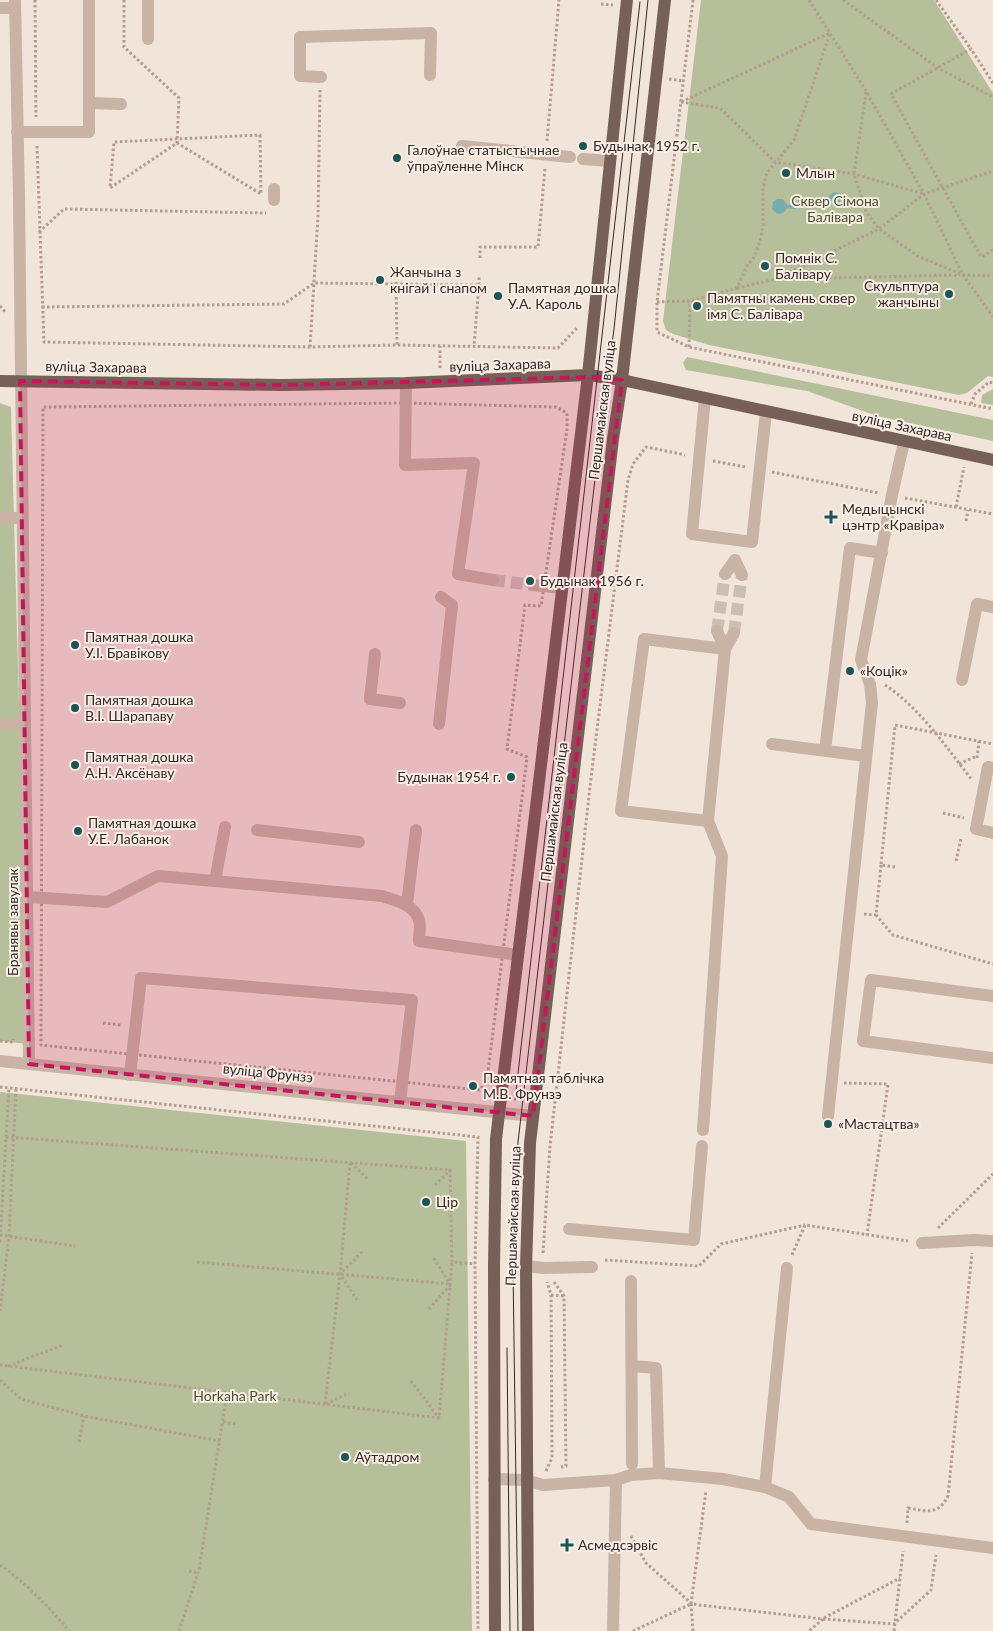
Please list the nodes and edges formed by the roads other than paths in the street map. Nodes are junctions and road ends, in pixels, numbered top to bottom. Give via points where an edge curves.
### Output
1 (89, 0) edge
2 (148, 0) edge
3 (627, 0) edge
4 (665, 0) edge
5 (15, 4) edge
6 (0, 8) edge
7 (148, 39) dead end
8 (430, 75) dead end
9 (321, 77) road end
10 (90, 103) junction
11 (121, 104) dead end
12 (18, 132) junction
13 (462, 146) dead end
14 (570, 157) dead end
15 (583, 159) dead end
16 (610, 161) junction
17 (588, 375) junction
18 (622, 380) junction
19 (0, 381) edge
20 (20, 381) junction
21 (406, 383) junction
22 (705, 398) junction
23 (766, 412) junction
24 (904, 442) junction
25 (993, 460) edge
26 (0, 518) edge
27 (22, 518) junction
28 (738, 540) junction
29 (882, 553) junction
30 (735, 560) junction
31 (725, 574) tunnel mouth
32 (742, 575) tunnel mouth
33 (493, 580) tunnel mouth
34 (538, 586) tunnel mouth
35 (562, 588) junction
36 (441, 597) dead end
37 (993, 607) edge
38 (717, 631) tunnel mouth
39 (734, 633) tunnel mouth
40 (724, 649) junction
41 (375, 654) dead end
42 (962, 680) dead end
43 (400, 703) dead end
44 (0, 724) edge
45 (25, 724) junction
46 (438, 724) dead end
47 (772, 744) dead end
48 (825, 750) junction
49 (866, 756) junction
50 (993, 768) edge
51 (708, 821) junction
52 (225, 827) dead end
53 (257, 830) dead end
54 (416, 830) dead end
55 (993, 832) edge
56 (359, 842) dead end
57 (215, 881) junction
58 (28, 897) junction
59 (407, 904) junction
60 (518, 955) junction
61 (993, 996) edge
62 (993, 1058) edge
63 (0, 1062) edge
64 (29, 1064) junction
65 (130, 1075) junction
66 (400, 1102) junction
67 (499, 1112) junction
68 (533, 1116) junction
69 (828, 1116) dead end
70 (703, 1130) dead end
71 (702, 1146) dead end
72 (569, 1229) dead end
73 (993, 1241) edge
74 (922, 1243) road end
75 (526, 1266) junction
76 (592, 1267) dead end
77 (787, 1268) road end
78 (631, 1280) dead end
79 (632, 1366) junction
80 (632, 1464) dead end
81 (659, 1473) junction
82 (494, 1479) junction
83 (526, 1480) junction
84 (616, 1480) junction
85 (765, 1487) junction
86 (993, 1548) edge
87 (496, 1631) edge
88 (528, 1631) edge
89 (613, 1631) edge

1 - 10 street
2 - 7 street
3 - 16 main road, Першамайская вуліца
4 - 18 main road, Першамайская вуліца
5 - 6 street
5 - 12 street, Бранявы завулак
8 - 9 street via 431,33 300,37 300,76
10 - 11 street
10 - 12 street via 89,132
12 - 20 street, Бранявы завулак
13 - 14 street
15 - 16 street
16 - 17 main road, Першамайская вуліца
17 - 18 main road, вуліца Захарава
17 - 21 main road, вуліца Захарава
17 - 35 main road, Першамайская вуліца
18 - 22 main road, вуліца Захарава
18 - 68 main road, Першамайская вуліца
19 - 20 main road, вуліца Захарава
20 - 21 main road, вуліца Захарава via 282,385
20 - 27 street, Бранявы завулак
21 - 33 street via 405,465 474,463 458,574
22 - 23 main road, вуліца Захарава
22 - 28 street via 692,534
23 - 24 main road, вуліца Захарава
23 - 28 street via 752,542
24 - 25 main road, вуліца Захарава
24 - 29 street
26 - 27 street
27 - 45 street, Бранявы завулак
28 - 30 street
29 - 48 street via 850,548
29 - 49 street via 861,660 870,684 872,703
30 - 31 street
30 - 32 street
34 - 35 street
35 - 60 main road, Першамайская вуліца
36 - 46 street via 452,605
37 - 42 street via 977,604
38 - 40 street
39 - 40 street
40 - 51 street
40 - 51 street via 644,639 621,811
41 - 43 street via 370,699
44 - 45 street
45 - 58 street, Бранявы завулак
47 - 48 street
48 - 49 street
49 - 69 street
50 - 55 street via 988,767 976,829
51 - 70 street via 722,856
52 - 57 street
53 - 56 street
54 - 59 street
57 - 58 street via 158,876 107,902
57 - 59 street via 382,896
58 - 64 street, Бранявы завулак
59 - 60 street via 419,920 419,941
60 - 67 main road, Першамайская вуліца
61 - 62 street via 871,980 862,1041
63 - 64 street, вуліца Фрунзэ
64 - 65 street, вуліца Фрунзэ
65 - 66 street, вуліца Фрунзэ
65 - 66 street via 141,978 412,1000
66 - 67 street, вуліца Фрунзэ
67 - 68 street, вуліца Фрунзэ
67 - 82 main road, Першамайская вуліца via 494,1267
68 - 75 main road, Першамайская вуліца
71 - 72 street via 694,1240
73 - 74 street
75 - 76 street
75 - 83 main road, Першамайская вуліца
77 - 85 street
78 - 79 street
79 - 80 street
79 - 81 street via 656,1368
81 - 84 street via 631,1475
81 - 85 street
82 - 83 street
82 - 87 main road, Першамайская вуліца
83 - 84 street via 543,1485
83 - 88 main road, Першамайская вуліца
84 - 89 street
85 - 86 street via 789,1497 811,1524

